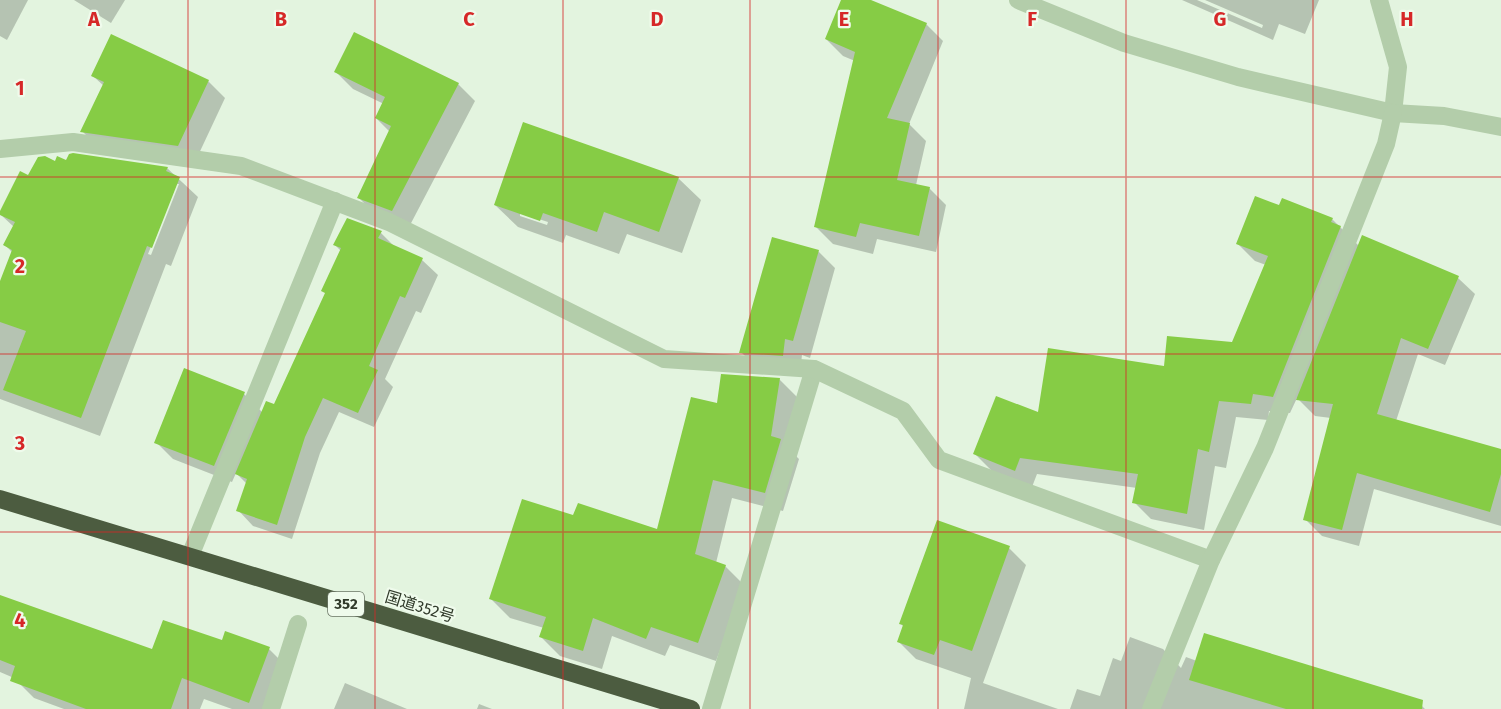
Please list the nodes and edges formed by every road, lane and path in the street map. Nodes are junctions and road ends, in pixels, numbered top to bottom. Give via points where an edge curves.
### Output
1 (1018, 0) edge
2 (1379, 0) edge
3 (1393, 113) junction
4 (1501, 127) edge
5 (0, 149) edge
6 (335, 201) junction
7 (814, 369) junction
8 (0, 499) edge
9 (190, 556) junction
10 (1211, 560) junction
11 (298, 624) dead end
12 (272, 709) edge
13 (691, 709) edge
14 (711, 709) edge
15 (1151, 709) edge

1 - 3 street via 1136,47 1238,77
2 - 3 street via 1398,67
3 - 4 street via 1444,116
3 - 10 street via 1386,144 1265,448
5 - 6 street via 73,142 241,166
6 - 7 street via 389,222 664,359
6 - 9 street
7 - 10 street via 903,411 939,460
7 - 14 street
8 - 9 highway, 国道352号 / 352
9 - 13 highway, 国道352号 / 352
10 - 15 street
11 - 12 street

